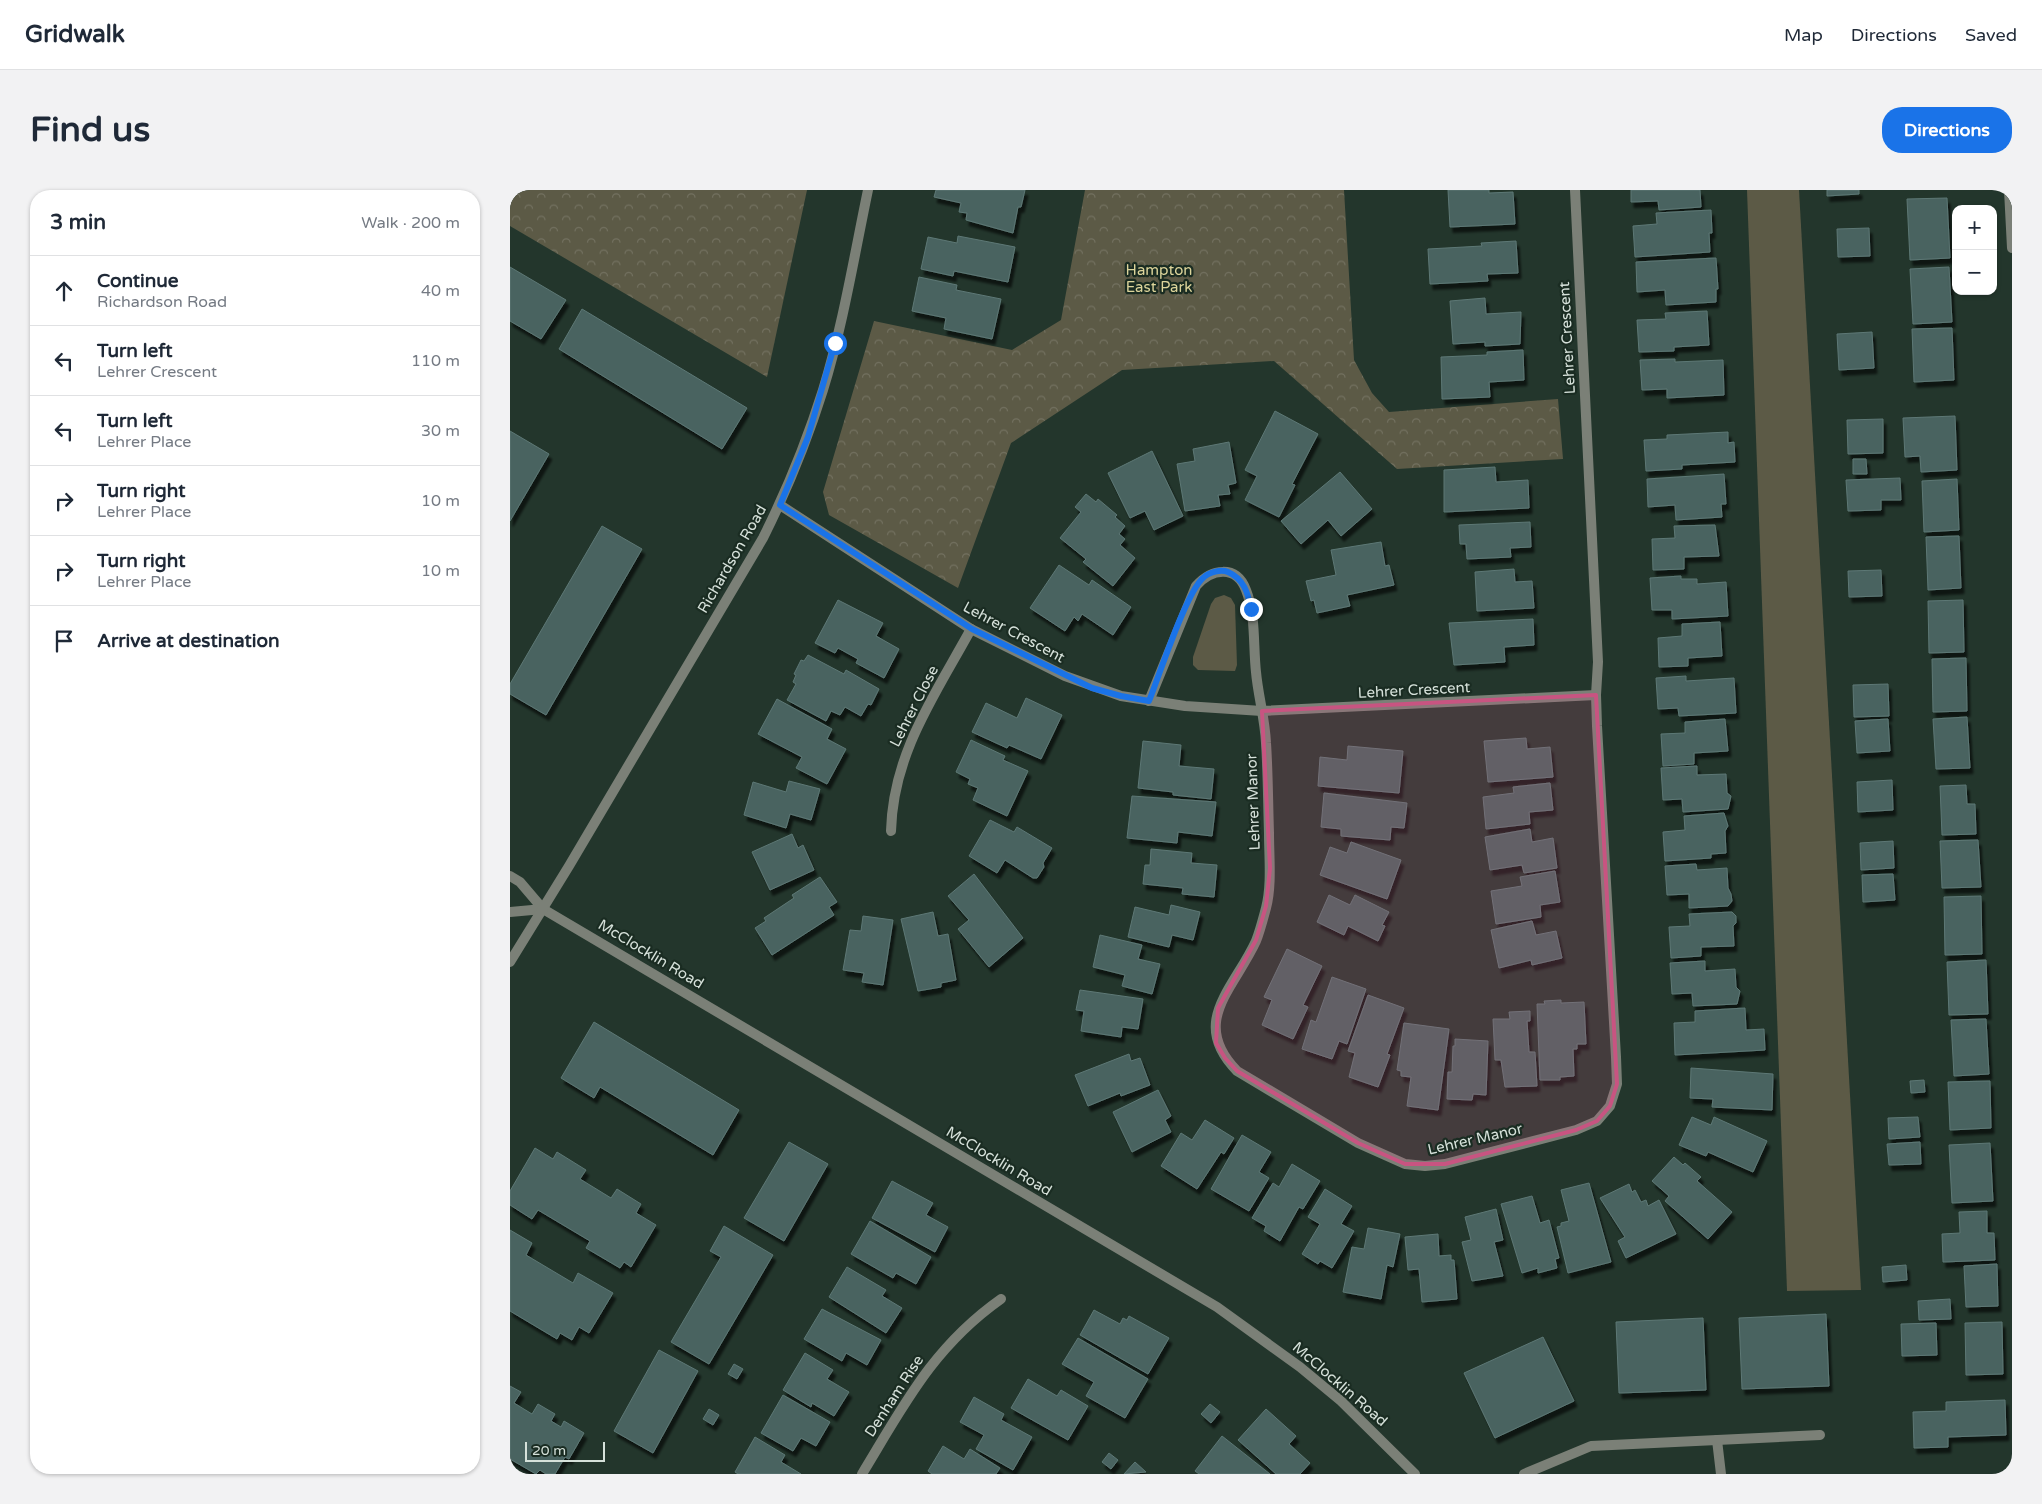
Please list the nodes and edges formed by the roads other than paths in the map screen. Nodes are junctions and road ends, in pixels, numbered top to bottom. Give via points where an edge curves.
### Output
1 (868, 190) edge
2 (1575, 190) edge
3 (2009, 190) edge
4 (2012, 248) edge
5 (780, 505) junction
6 (972, 629) junction
7 (1596, 695) junction
8 (1149, 701) junction
9 (1262, 711) junction
10 (891, 831) dead end
11 (510, 876) edge
12 (543, 909) junction
13 (510, 912) edge
14 (510, 962) edge
15 (1001, 1299) dead end
16 (1820, 1435) dead end
17 (1717, 1440) junction
18 (862, 1474) edge
19 (1415, 1474) edge
20 (1524, 1474) edge
21 (1721, 1474) edge

1 - 5 street, Richardson Road via 823,389 808,437
2 - 7 street, Lehrer Crescent via 1598,662
3 - 4 street
5 - 6 street, Lehrer Crescent
5 - 12 street, Richardson Road
6 - 8 street, Lehrer Crescent via 1092,688
6 - 10 street, Lehrer Close via 908,746 895,788
7 - 9 street, Lehrer Crescent
7 - 9 street, Lehrer Manor via 1617,1084 1610,1106 1597,1121 1576,1130 1445,1164 1425,1166 1405,1164 1350,1138 1238,1071 1216,1043 1214,1026 1218,1008 1256,940 1266,906 1270,868
8 - 9 street, Lehrer Crescent
8 - 9 street, Lehrer Manor via 1196,586 1208,575 1225,570 1244,585 1248,596
11 - 12 street, McClocklin Road via 520,882
12 - 13 street
12 - 14 street, Richardson Road
12 - 19 street, McClocklin Road via 1217,1307 1341,1401
15 - 18 street, Denham Rise via 960,1331 918,1381
16 - 17 street
17 - 20 street via 1590,1446
17 - 21 street

